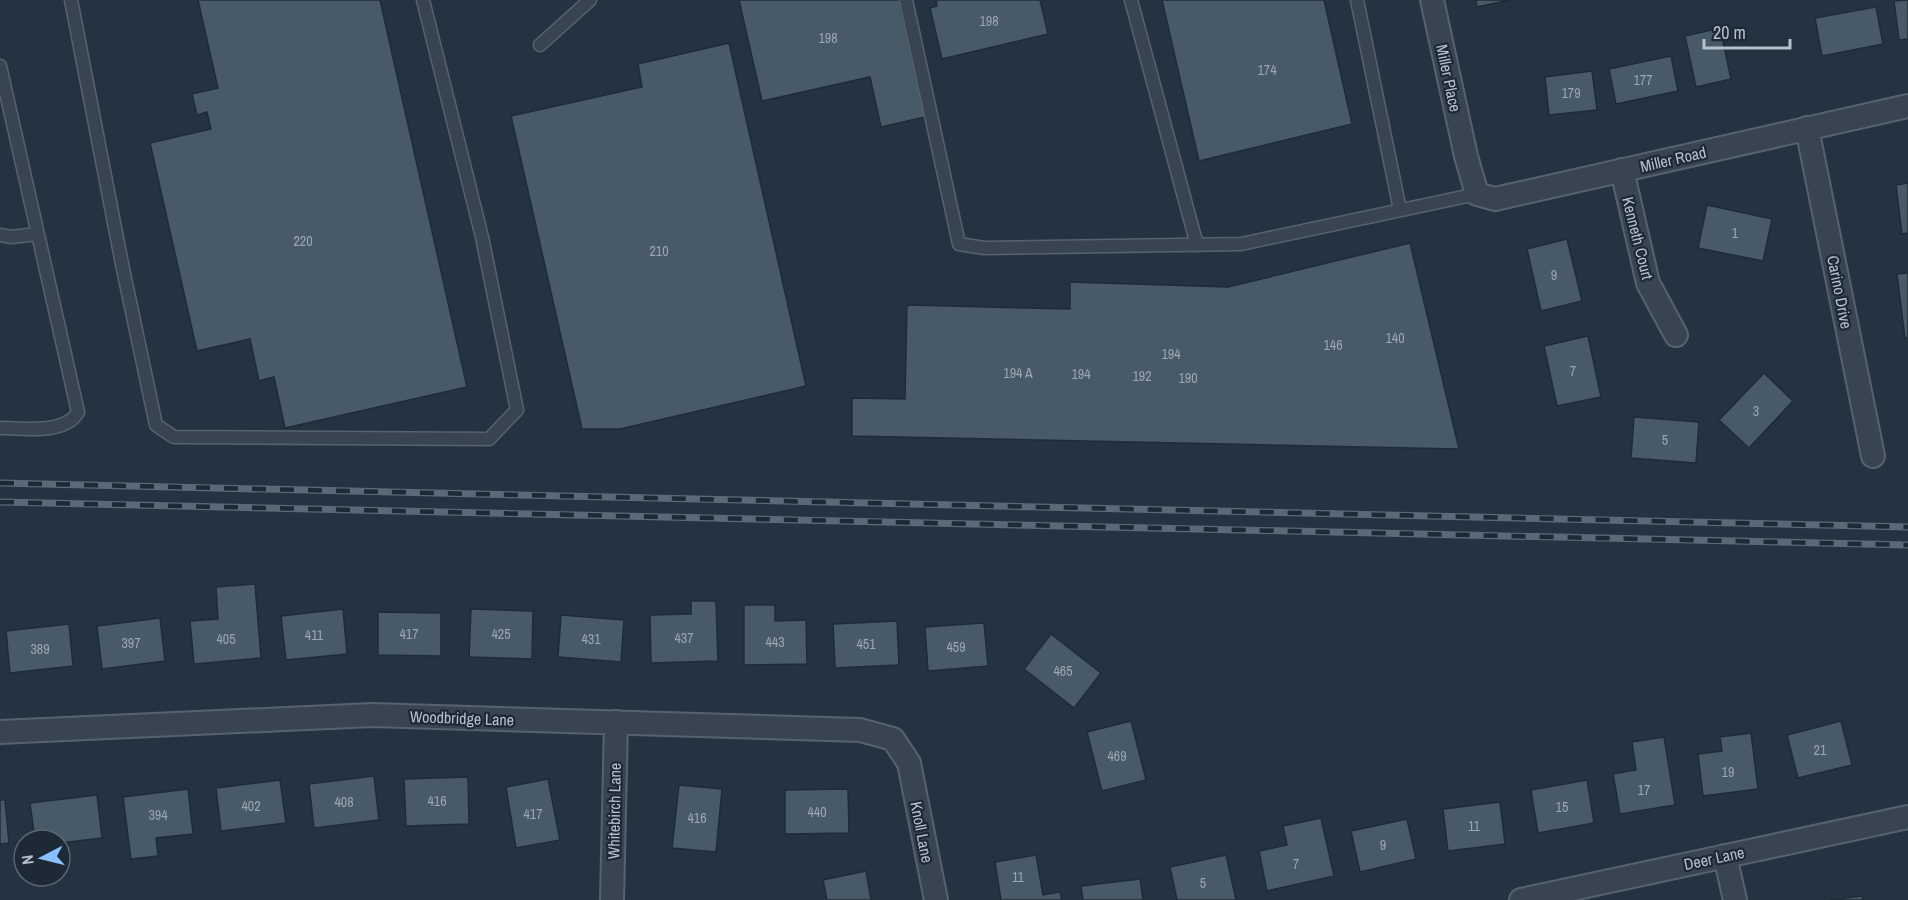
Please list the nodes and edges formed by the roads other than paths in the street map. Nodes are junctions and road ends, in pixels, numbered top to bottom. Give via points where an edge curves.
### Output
1 (71, 0) edge
2 (423, 0) edge
3 (590, 0) edge
4 (906, 0) edge
5 (1131, 0) edge
6 (1357, 0) edge
7 (1432, 0) edge
8 (540, 45) dead end
9 (0, 66) edge
10 (2, 85) edge
11 (1908, 106) edge
12 (1807, 128) junction
13 (1622, 170) junction
14 (1476, 194) junction
15 (1400, 210) junction
16 (37, 234) junction
17 (0, 235) edge
18 (1197, 245) junction
19 (1677, 335) dead end
20 (0, 428) edge
21 (1873, 456) dead end
22 (616, 722) junction
23 (0, 732) edge
24 (909, 763) joint
25 (1908, 817) edge
26 (1725, 856) junction
27 (612, 900) edge
28 (936, 900) edge
29 (1521, 900) edge
30 (1735, 900) edge

1 - 2 lane via 156,425 174,437 489,439 517,410 482,237
3 - 8 lane
4 - 18 lane via 959,244 984,248
5 - 18 lane
6 - 15 lane
7 - 14 street, Miller Place
9 - 10 lane
10 - 16 lane
11 - 12 street, Miller Road
12 - 13 street, Miller Road
12 - 21 street, Carino Drive
13 - 14 street, Miller Road via 1495,199
13 - 19 street, Kenneth Court via 1648,284
14 - 15 lane
15 - 18 lane via 1241,244
16 - 17 lane
16 - 20 lane via 78,412 66,425 52,428
22 - 23 street, Woodbridge Lane via 372,715
22 - 24 street, Woodbridge Lane via 860,730 893,739
22 - 27 street, Whitebirch Lane
24 - 28 street, Knoll Lane
25 - 26 street, Deer Lane
26 - 29 street, Deer Lane
26 - 30 street

